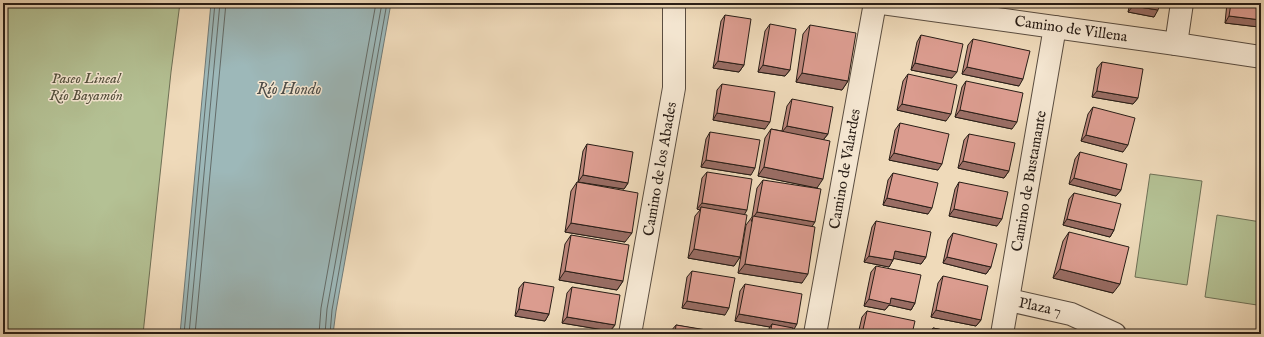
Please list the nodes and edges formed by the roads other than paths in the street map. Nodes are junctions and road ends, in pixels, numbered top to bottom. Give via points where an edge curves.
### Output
1 (674, 3) edge
2 (875, 3) edge
3 (882, 3) edge
4 (1182, 3) edge
5 (1055, 27) junction
6 (1176, 44) junction
7 (1261, 57) edge
8 (1009, 300) junction
9 (630, 334) edge
10 (815, 334) edge
11 (1002, 334) edge
12 (1115, 334) edge

1 - 9 street, Camino de los Abades via 674,88
2 - 10 street, Camino de Valardes
3 - 5 street, Camino de Villena
4 - 6 street
5 - 6 street, Camino de Villena
5 - 8 street, Camino de Bustamante
6 - 7 street, Camino de Villena
8 - 11 street, Camino de Bustamante
8 - 12 street, Plaza 7 via 1072,314

